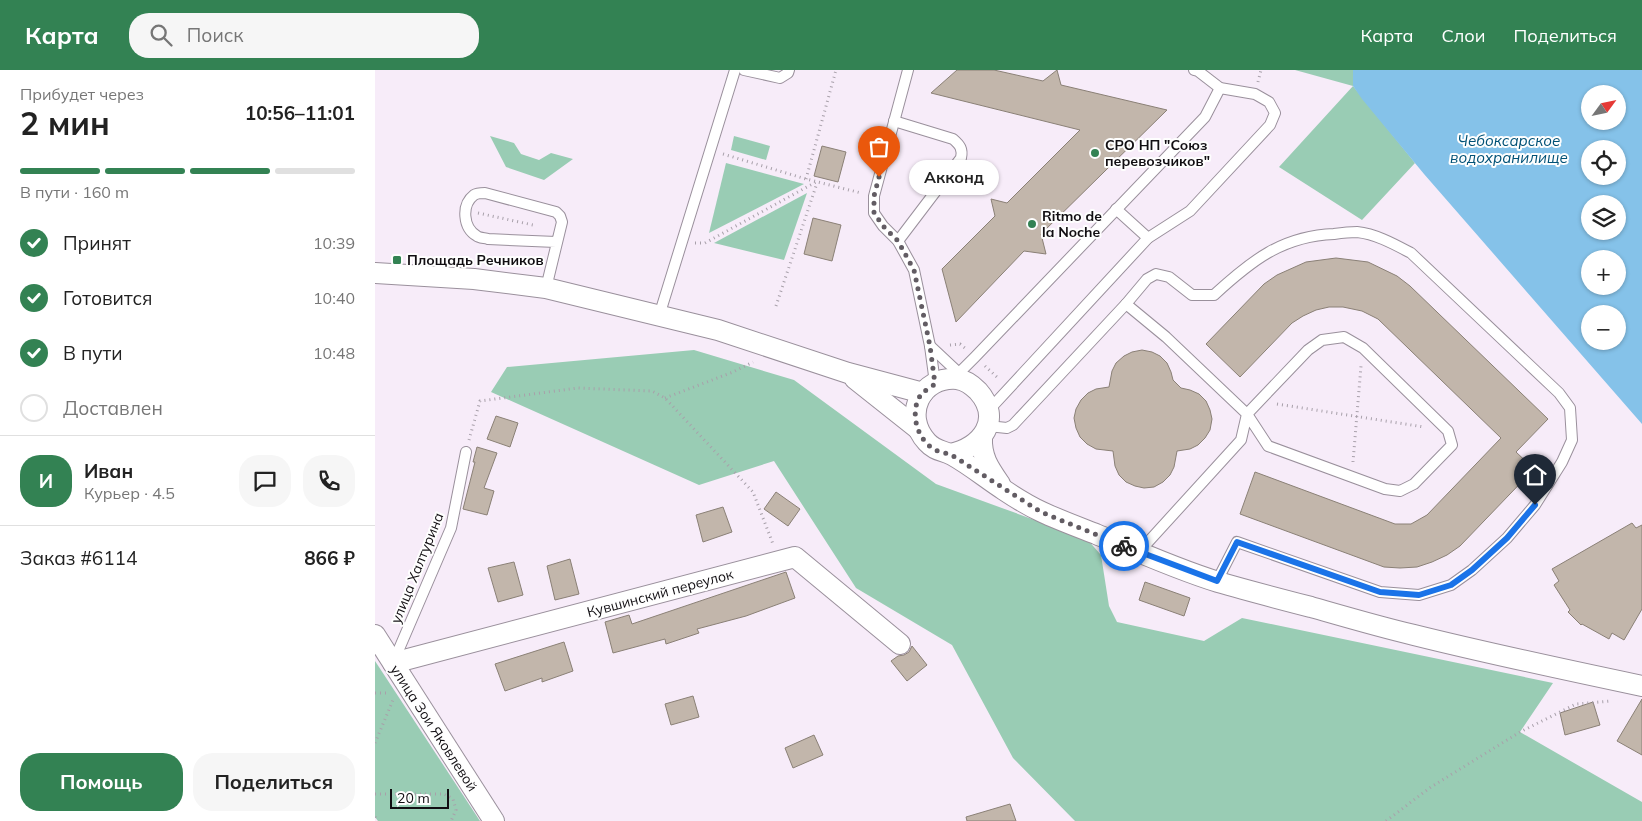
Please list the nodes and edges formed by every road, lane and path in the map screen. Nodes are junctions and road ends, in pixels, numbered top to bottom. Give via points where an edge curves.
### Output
1 (735, 70) edge
2 (744, 70) edge
3 (789, 70) edge
4 (836, 70) edge
5 (908, 70) edge
6 (1194, 70) edge
7 (1221, 88) junction
8 (894, 121) junction
9 (710, 151) junction
10 (806, 179) junction
11 (817, 182) junction
12 (874, 196) junction
13 (1117, 209) junction
14 (475, 212) dead end
15 (543, 227) dead end
16 (1148, 238) junction
17 (898, 241) junction
18 (557, 242) junction
19 (681, 244) junction
20 (375, 273) edge
21 (546, 288) junction
22 (1126, 304) junction
23 (776, 306) dead end
24 (659, 316) junction
25 (942, 345) dead end
26 (930, 346) junction
27 (1363, 348) junction
28 (967, 350) dead end
29 (983, 364) dead end
30 (733, 372) dead end
31 (848, 373) junction
32 (1000, 380) dead end
33 (947, 383) junction
34 (665, 398) junction
35 (1259, 402) junction
36 (1247, 414) junction
37 (1358, 417) junction
38 (986, 424) junction
39 (918, 429) junction
40 (1449, 431) junction
41 (466, 452) joint
42 (950, 454) junction
43 (1352, 477) junction
44 (1004, 490) junction
45 (1139, 552) junction
46 (779, 561) junction
47 (1217, 581) junction
48 (375, 635) edge
49 (900, 644) dead end
50 (393, 664) junction
51 (1621, 681) junction
52 (1642, 686) edge
53 (375, 693) edge
54 (375, 743) edge
55 (375, 794) edge
56 (375, 817) edge
57 (378, 821) edge
58 (451, 821) edge
59 (494, 821) edge
60 (1386, 821) edge

1 - 9 lane
2 - 3 lane via 780,78
4 - 10 path
5 - 8 lane
6 - 7 lane
7 - 13 lane via 1205,117
7 - 16 lane via 1255,94 1269,102 1275,113 1270,124 1190,211
8 - 12 lane
8 - 17 lane via 953,139 962,151 961,158
9 - 10 path
9 - 19 lane
10 - 11 path
11 - 12 path
11 - 19 path via 705,243
11 - 23 path
12 - 17 lane via 874,213
13 - 16 lane
13 - 33 lane
14 - 15 path
16 - 38 lane
17 - 26 lane via 914,270
18 - 18 lane via 561,216 556,212 485,193 476,194 469,200 465,218 477,236
18 - 21 lane
19 - 24 lane
20 - 21 street via 473,279
21 - 24 street
22 - 36 lane
22 - 38 lane via 1013,425 1007,428
22 - 47 lane via 1147,279 1156,274 1169,277 1192,295 1214,295 1263,254 1292,241 1318,234 1357,232 1385,240 1411,253 1559,393 1570,408 1572,440 1535,505 1507,538 1451,585 1419,595 1380,592 1237,542
24 - 31 street via 718,330
25 - 28 path via 960,344
26 - 33 lane
26 - 33 lane
27 - 35 lane via 1344,337 1322,340 1308,350
27 - 37 path
27 - 40 lane
29 - 32 path
30 - 34 path
31 - 33 street
31 - 39 street
33 - 38 street via 983,397
33 - 39 street via 915,406 914,418
34 - 41 path via 653,391 578,388 480,400
34 - 46 path via 753,492
35 - 36 lane
35 - 37 path
36 - 43 lane via 1268,446
36 - 45 lane via 1241,440
37 - 40 path
37 - 43 path
38 - 42 street via 972,447
38 - 44 street via 982,450 988,467
39 - 42 street via 937,451
40 - 43 lane via 1452,445 1407,488 1400,491 1385,489
41 - 50 lane, улица Халтурина via 451,528
42 - 44 street
44 - 45 street via 1041,512
45 - 47 street
46 - 49 street, Кувшинский переулок via 795,557
46 - 50 street, Кувшинский переулок
47 - 51 street via 1413,635
48 - 50 street, улица Зои Яковлевой
50 - 59 street, улица Зои Яковлевой
51 - 52 street
51 - 60 path via 1623,700 1576,704 1520,732 1431,786
53 - 54 path via 396,693
55 - 58 path via 444,794 453,799 455,805
56 - 57 path

